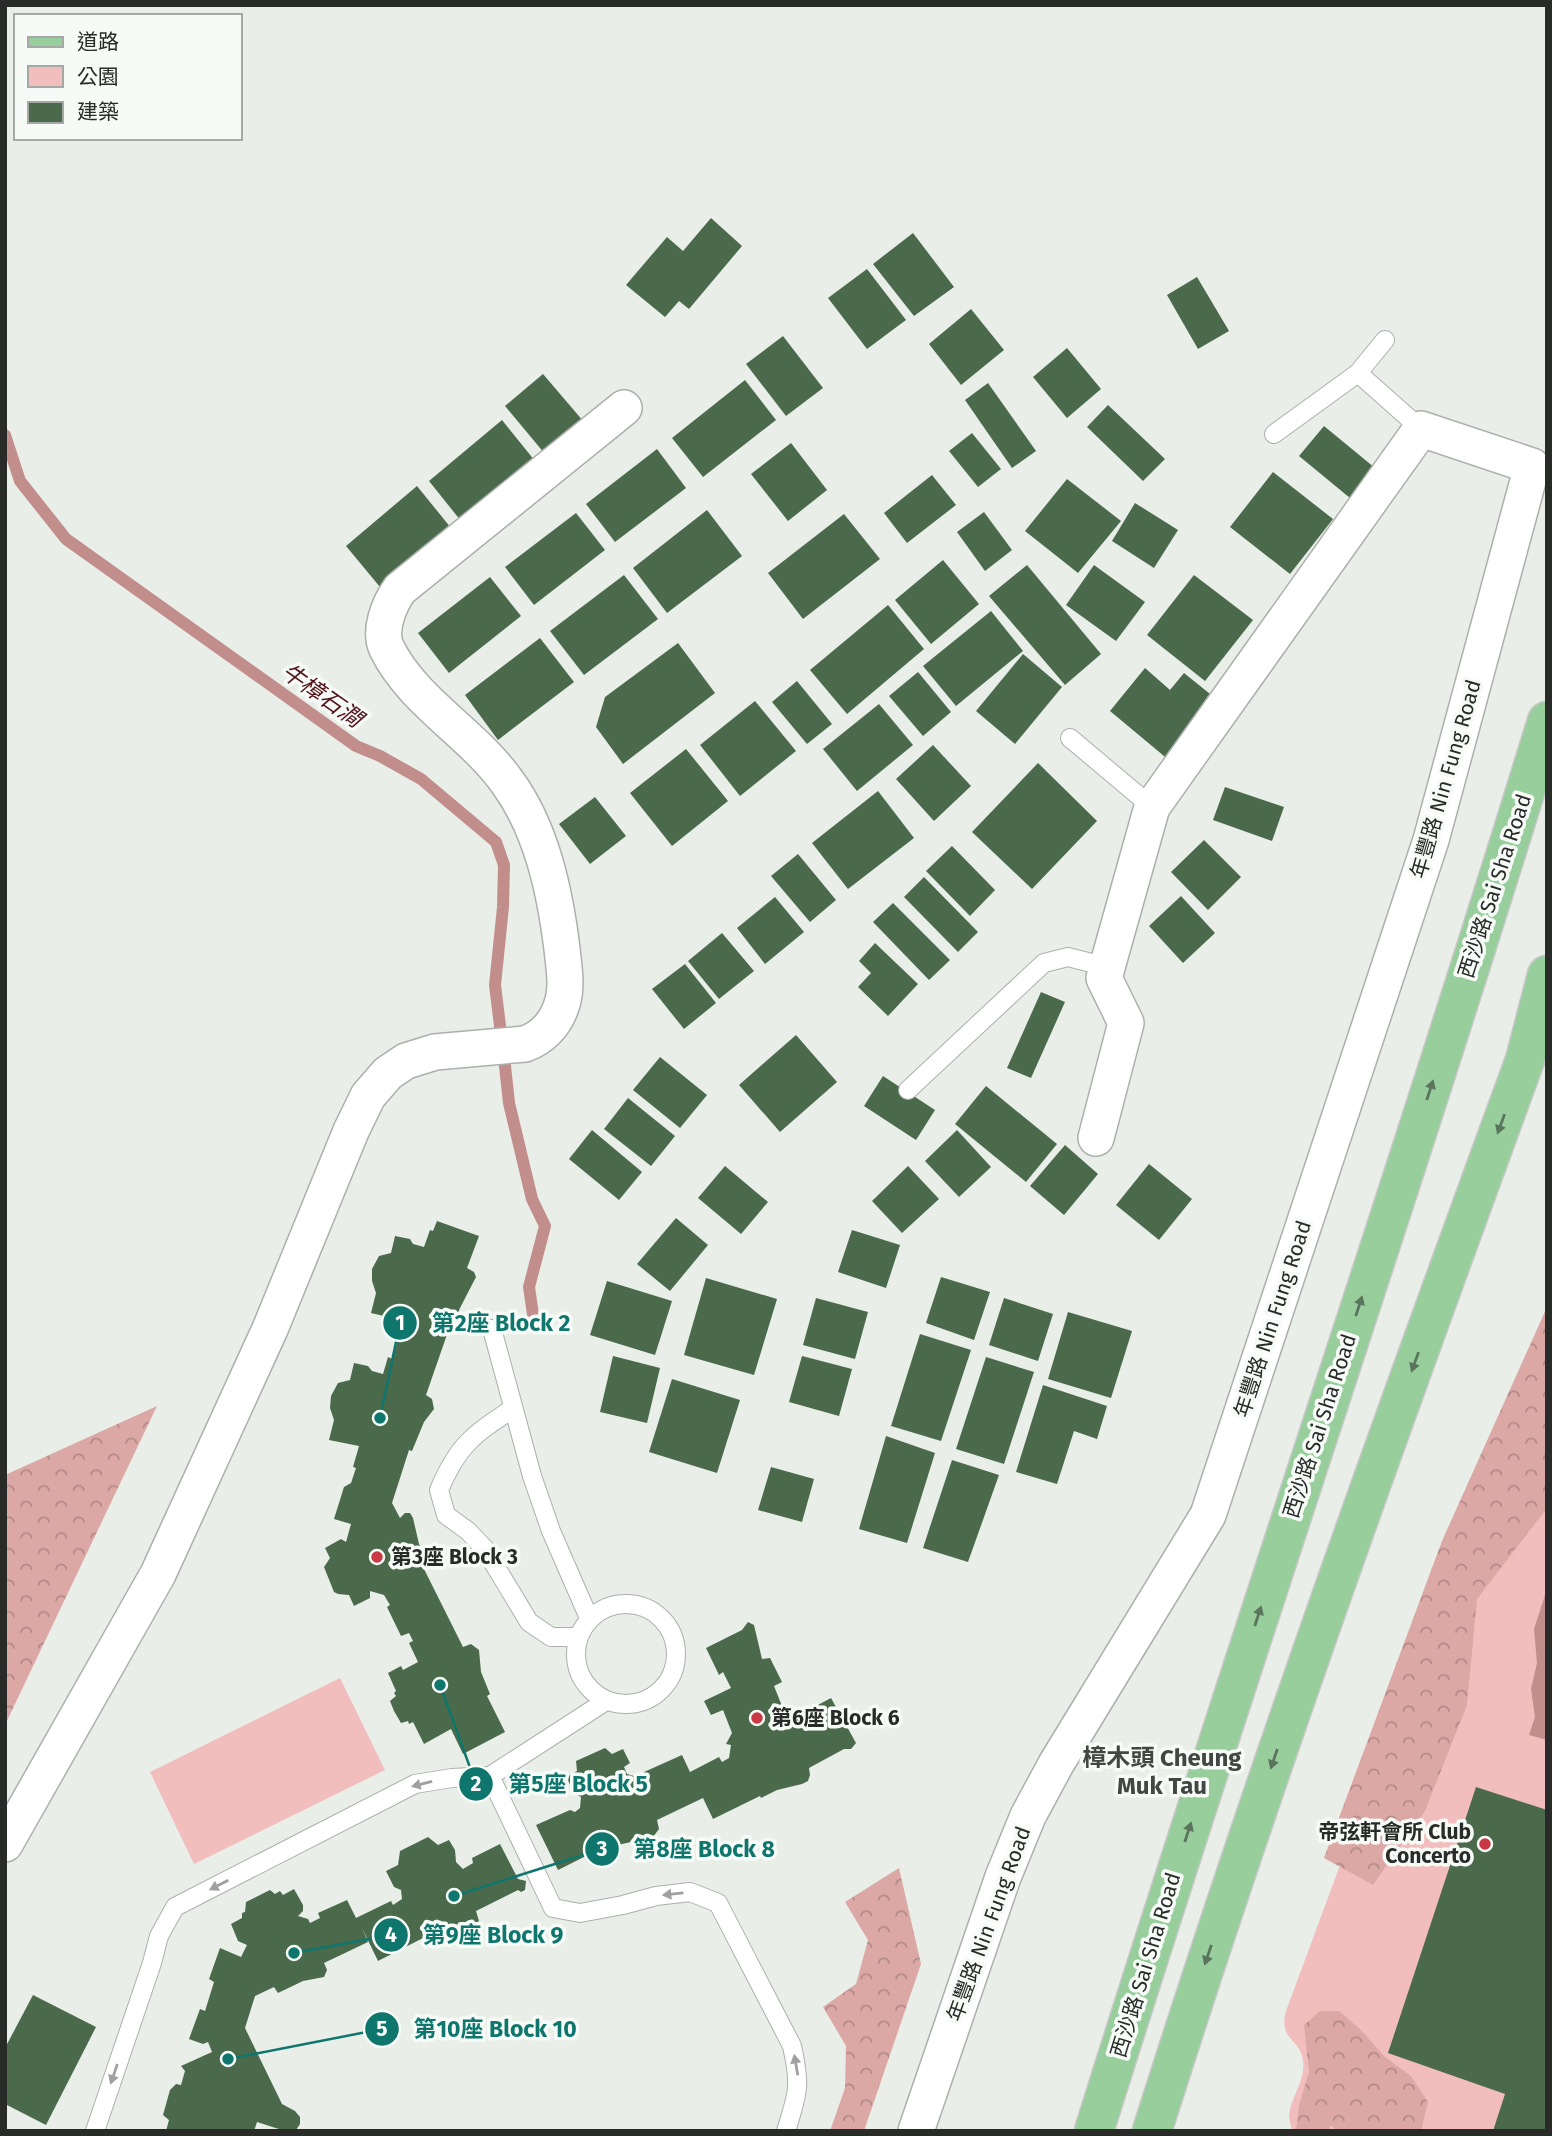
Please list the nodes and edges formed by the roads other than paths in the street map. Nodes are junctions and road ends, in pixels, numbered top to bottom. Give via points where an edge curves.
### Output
1 (1385, 340) dead end
2 (1358, 373) junction
3 (624, 408) dead end
4 (1421, 429) junction
5 (1275, 434) dead end
6 (1547, 721) edge
7 (1070, 738) dead end
8 (1152, 807) junction
9 (1107, 967) junction
10 (1547, 975) edge
11 (908, 1090) dead end
12 (1096, 1138) dead end
13 (492, 1329) dead end
14 (512, 1409) junction
15 (589, 1618) junction
16 (578, 1637) junction
17 (606, 1701) junction
18 (489, 1776) junction
19 (5, 1844) edge
20 (95, 2131) edge
21 (786, 2131) edge
22 (916, 2131) edge
23 (1094, 2131) edge
24 (1152, 2131) edge

1 - 2 lane
2 - 4 lane
2 - 5 lane
3 - 19 street via 400,589 388,606 385,623 385,646 403,673 508,783 533,827 559,923 565,982 561,1007 549,1028 534,1041 435,1052 406,1061 368,1096 270,1329 158,1574
4 - 8 street
4 - 22 street, 年豐路 Nin Fung Road via 1532,466 1431,840 1208,1515 1028,1816
23 -> 6 main road, 西沙路 Sai Sha Road
7 - 8 lane
8 - 9 street
9 - 11 lane via 1068,957 1044,963
9 - 12 street via 1104,978 1126,1023
10 -> 24 main road via 1525,1060 1296,1694
13 - 14 lane
14 - 15 lane via 551,1531
14 - 16 lane via 477,1433 451,1461 439,1490 446,1516 485,1549 529,1622 551,1637
15 - 16 lane
15 - 17 lane via 610,1605 634,1603 656,1612 672,1631 677,1656 670,1679 653,1697 630,1705
16 - 17 lane via 579,1675
17 - 18 lane
18 -> 20 lane via 415,1784 175,1907 159,1936
21 -> 18 lane via 799,2090 792,2046 718,1903 690,1892 580,1913 552,1908

